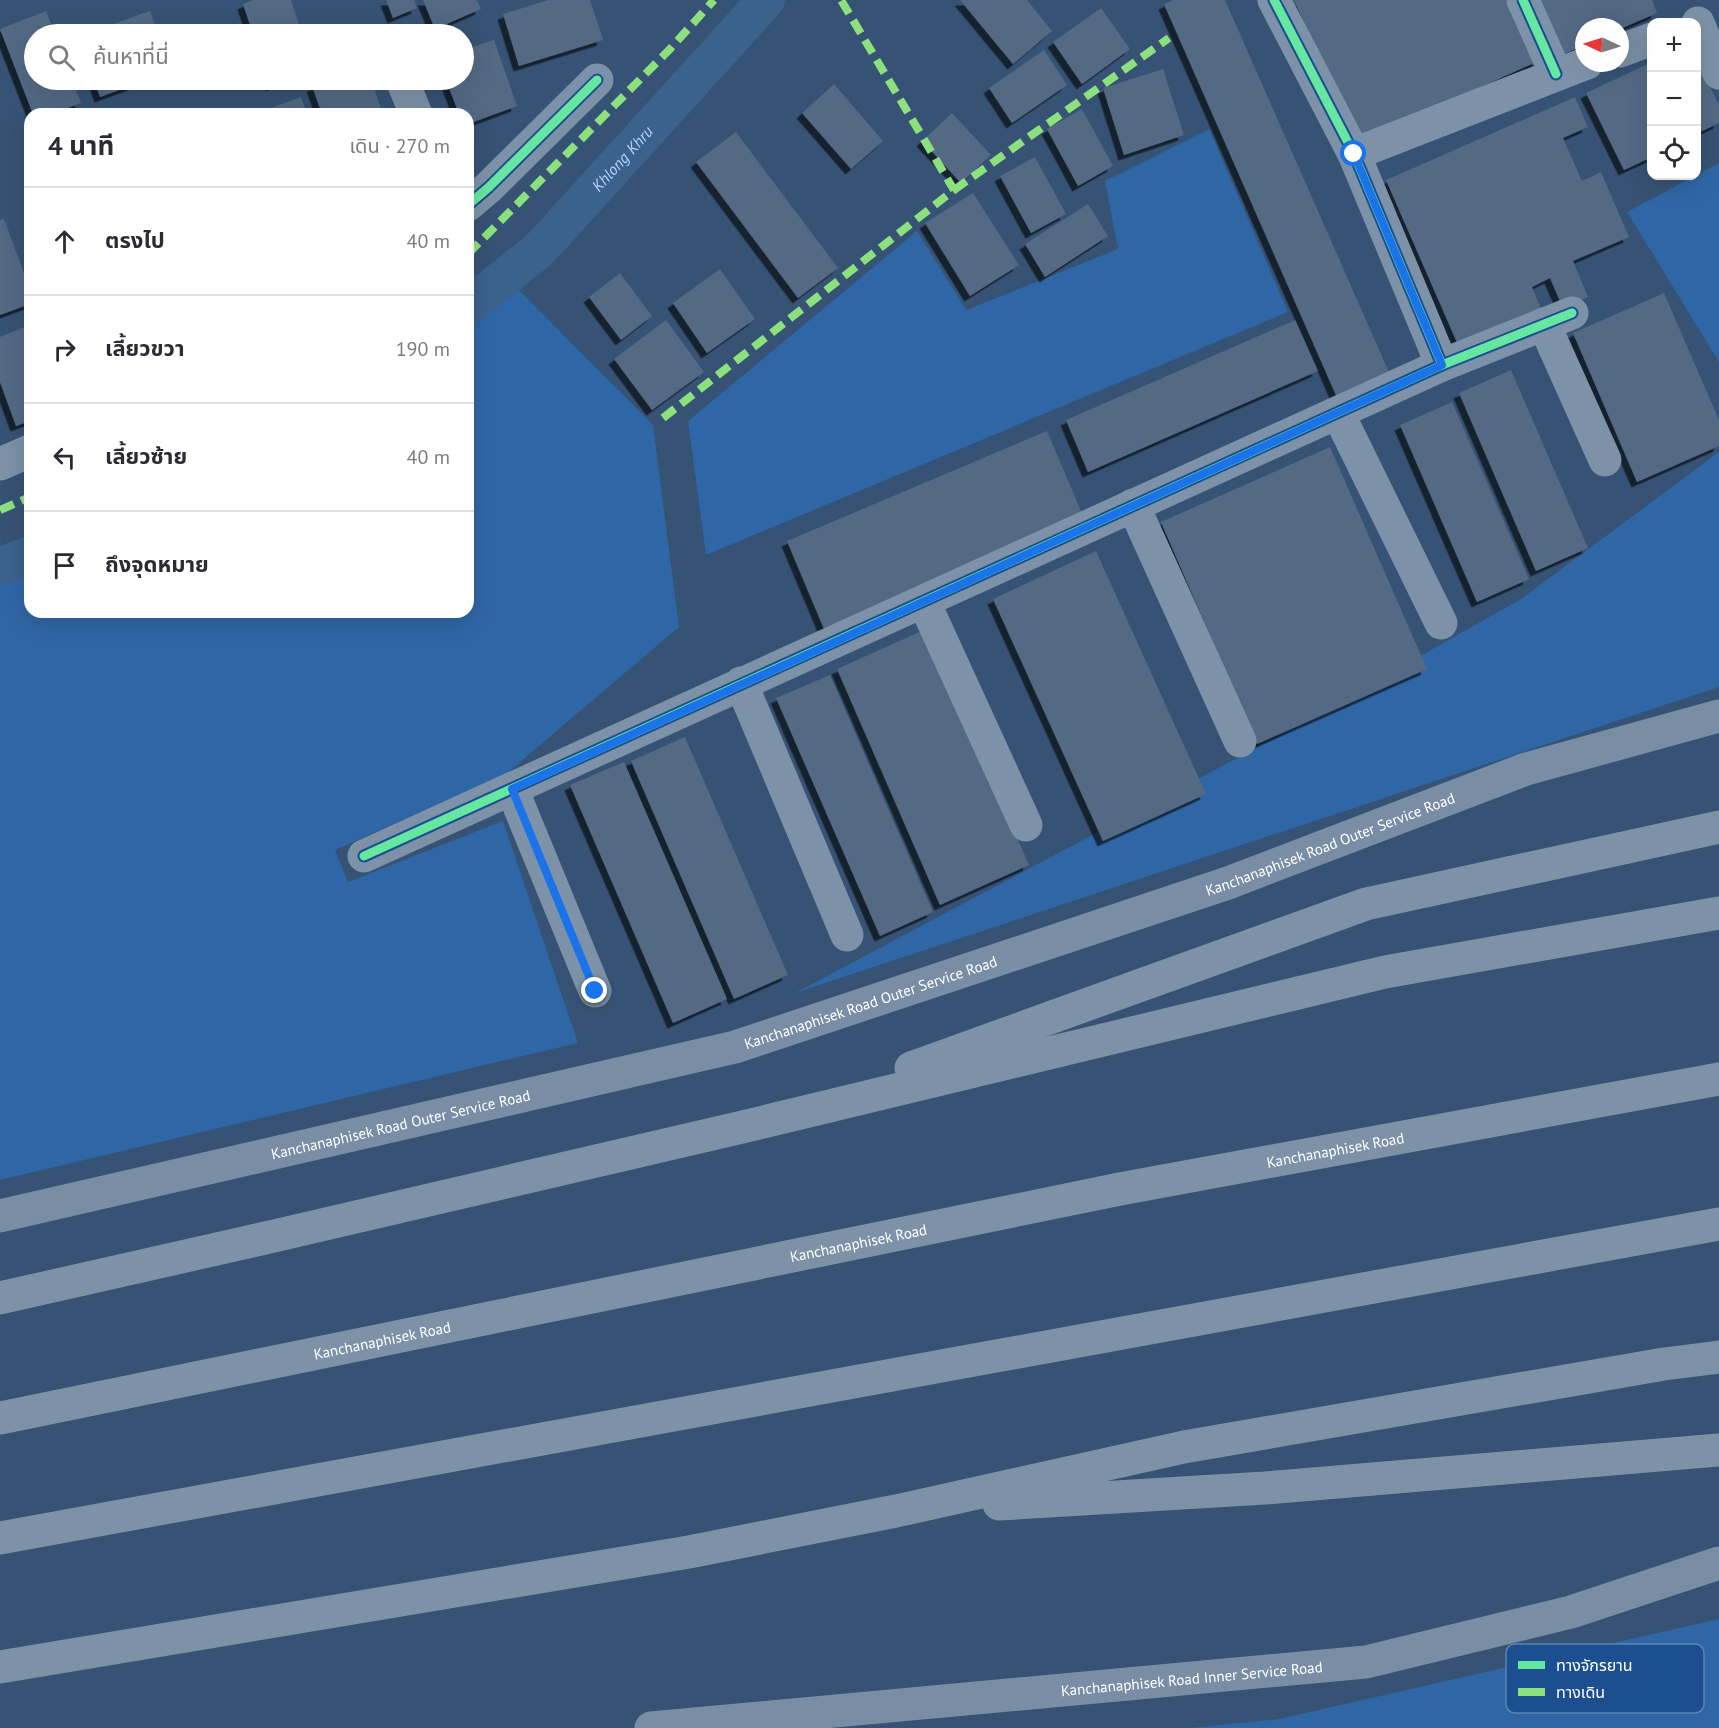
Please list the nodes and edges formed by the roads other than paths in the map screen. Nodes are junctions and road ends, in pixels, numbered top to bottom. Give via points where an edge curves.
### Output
1 (1274, 0) edge
2 (1524, 0) edge
3 (1704, 20) edge
4 (1647, 41) edge
5 (1629, 48) edge
6 (1575, 67) edge
7 (1719, 73) edge
8 (1556, 74) junction
9 (597, 80) dead end
10 (406, 90) edge
11 (414, 108) edge
12 (1354, 154) junction
13 (474, 200) edge
14 (1442, 365) junction
15 (1338, 413) junction
16 (24, 454) edge
17 (1605, 460) dead end
18 (0, 464) edge
19 (1133, 505) junction
20 (924, 602) junction
21 (1441, 623) dead end
22 (741, 683) junction
23 (1719, 716) edge
24 (1240, 741) dead end
25 (512, 789) junction
26 (1026, 825) dead end
27 (1719, 827) edge
28 (364, 856) dead end
29 (1719, 913) edge
30 (847, 935) dead end
31 (595, 991) dead end
32 (1719, 1079) edge
33 (751, 1125) junction
34 (0, 1216) edge
35 (1719, 1224) edge
36 (0, 1298) edge
37 (1719, 1357) edge
38 (0, 1418) edge
39 (1719, 1450) edge
40 (896, 1511) junction
41 (0, 1538) edge
42 (1719, 1563) edge
43 (0, 1667) edge
44 (651, 1728) edge

1 - 12 street
2 - 8 street
3 - 7 street
4 - 5 street
6 - 8 street
8 - 12 street
9 - 13 street
10 - 11 street
12 - 14 street
14 - 15 street
14 - 17 street via 1558,318
15 - 19 street
15 - 21 street
16 - 18 street
19 - 20 street
19 - 24 street
20 - 22 street
20 - 26 street
22 - 25 street
22 - 30 street
23 - 34 main road, Kanchanaphisek Road Outer Service Road via 1526,769 1228,883 735,1047
25 - 28 street
25 - 31 street
27 - 33 highway via 1366,904
29 - 33 highway via 1385,972
32 - 38 highway, Kanchanaphisek Road via 1120,1189
33 - 36 highway
35 - 41 highway
37 - 40 highway via 1184,1447
39 - 40 highway via 1265,1488
40 - 43 highway via 688,1552
42 - 44 main road, Kanchanaphisek Road Inner Service Road via 1571,1612 1365,1662

